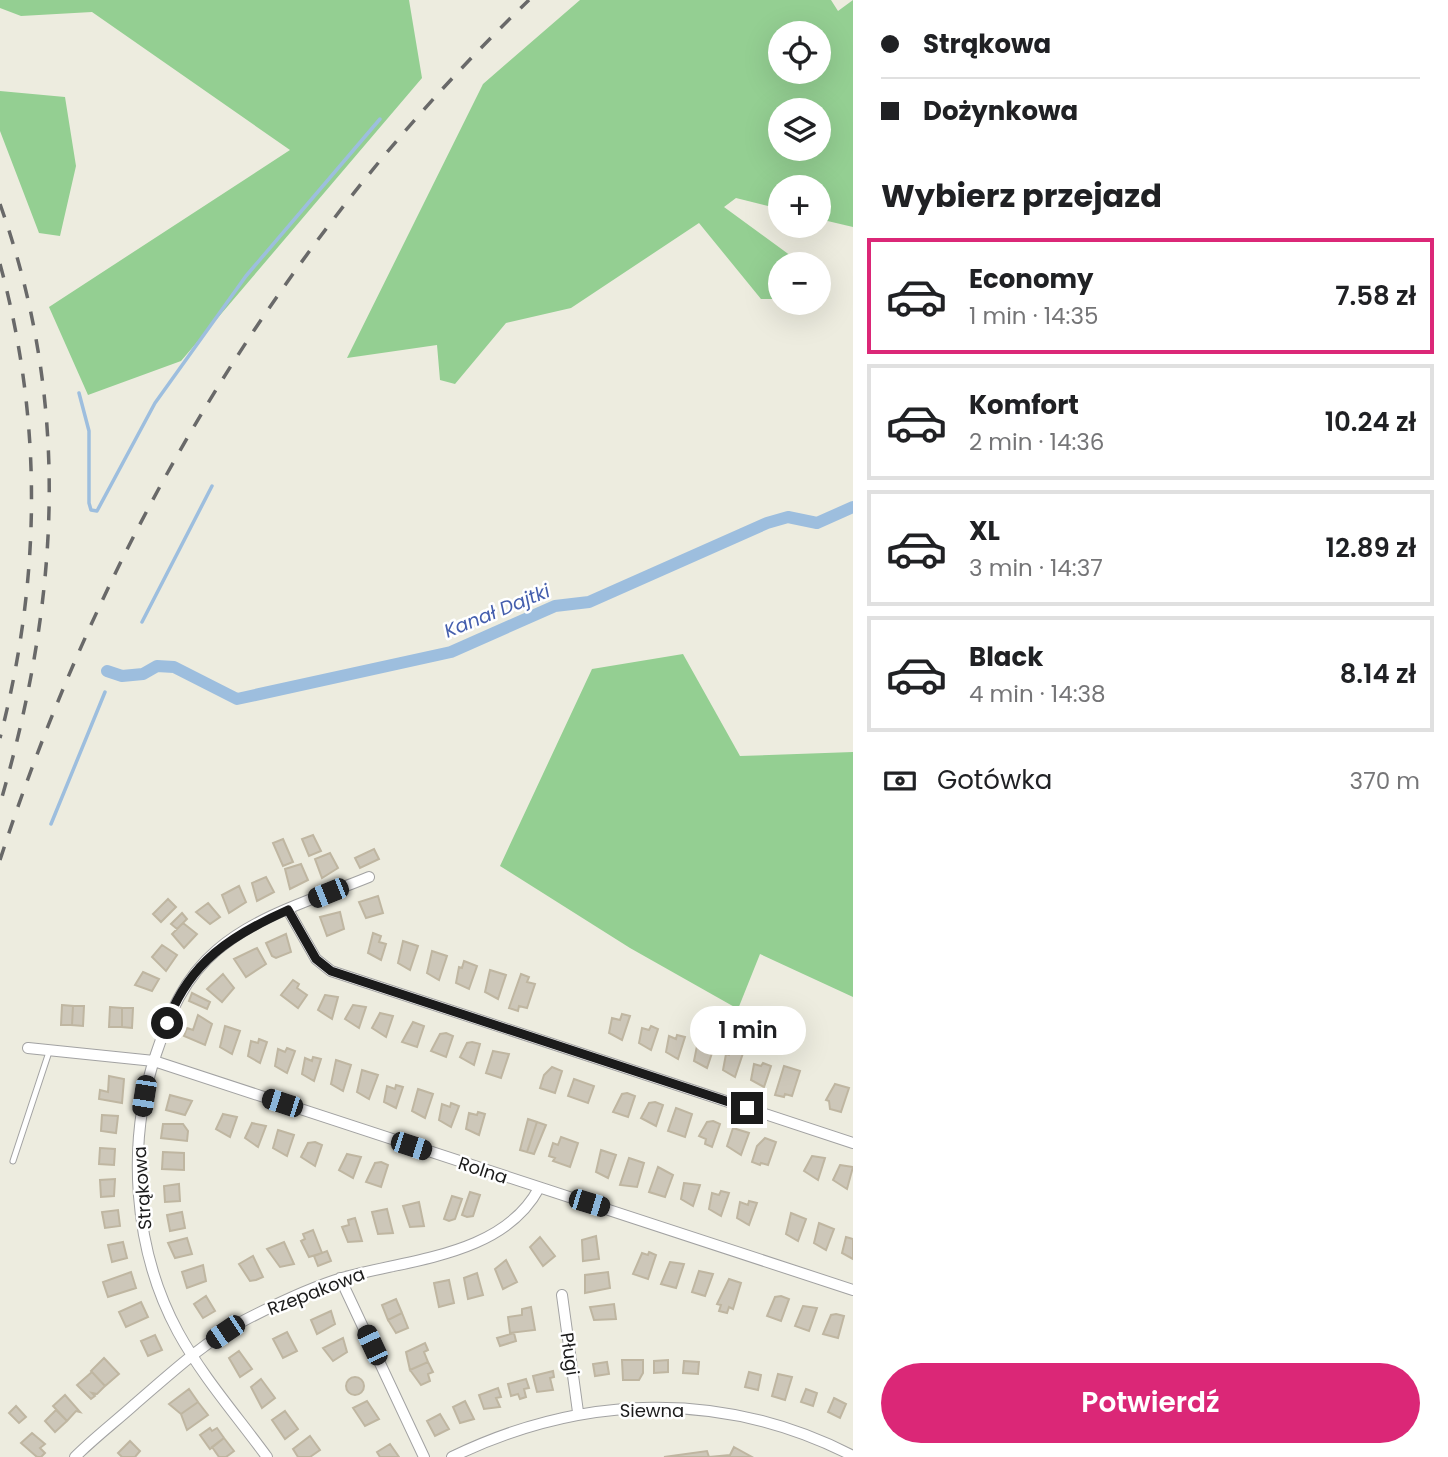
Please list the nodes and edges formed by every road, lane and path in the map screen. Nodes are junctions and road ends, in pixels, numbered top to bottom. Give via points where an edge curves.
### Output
1 (369, 877) dead end
2 (288, 910) junction
3 (28, 1048) dead end
4 (49, 1052) junction
5 (154, 1060) junction
6 (853, 1143) edge
7 (13, 1161) dead end
8 (539, 1188) junction
9 (341, 1279) junction
10 (853, 1290) edge
11 (562, 1295) dead end
12 (191, 1355) junction
13 (578, 1412) junction
14 (80, 1456) edge
15 (853, 1456) edge
16 (267, 1457) edge
17 (424, 1457) edge
18 (452, 1457) edge

1 - 2 street, Strąkowa
2 - 5 street, Strąkowa via 243,930 197,970 174,1004
2 - 6 street via 316,959 331,971
3 - 4 street, Rolna
4 - 5 street, Rolna
4 - 7 lane
5 - 8 street, Rolna
5 - 12 street, Strąkowa via 139,1132 140,1206 160,1290
8 - 9 street, Rzepakowa via 529,1207 507,1227 478,1242
8 - 10 street, Rolna
9 - 12 street, Rzepakowa via 242,1321
9 - 17 street
11 - 13 street, Pługi
12 - 14 street, Rzepakowa
12 - 16 street, Strąkowa
13 - 15 street, Siewna via 674,1408 723,1413 775,1425
13 - 18 street, Siewna via 491,1438

